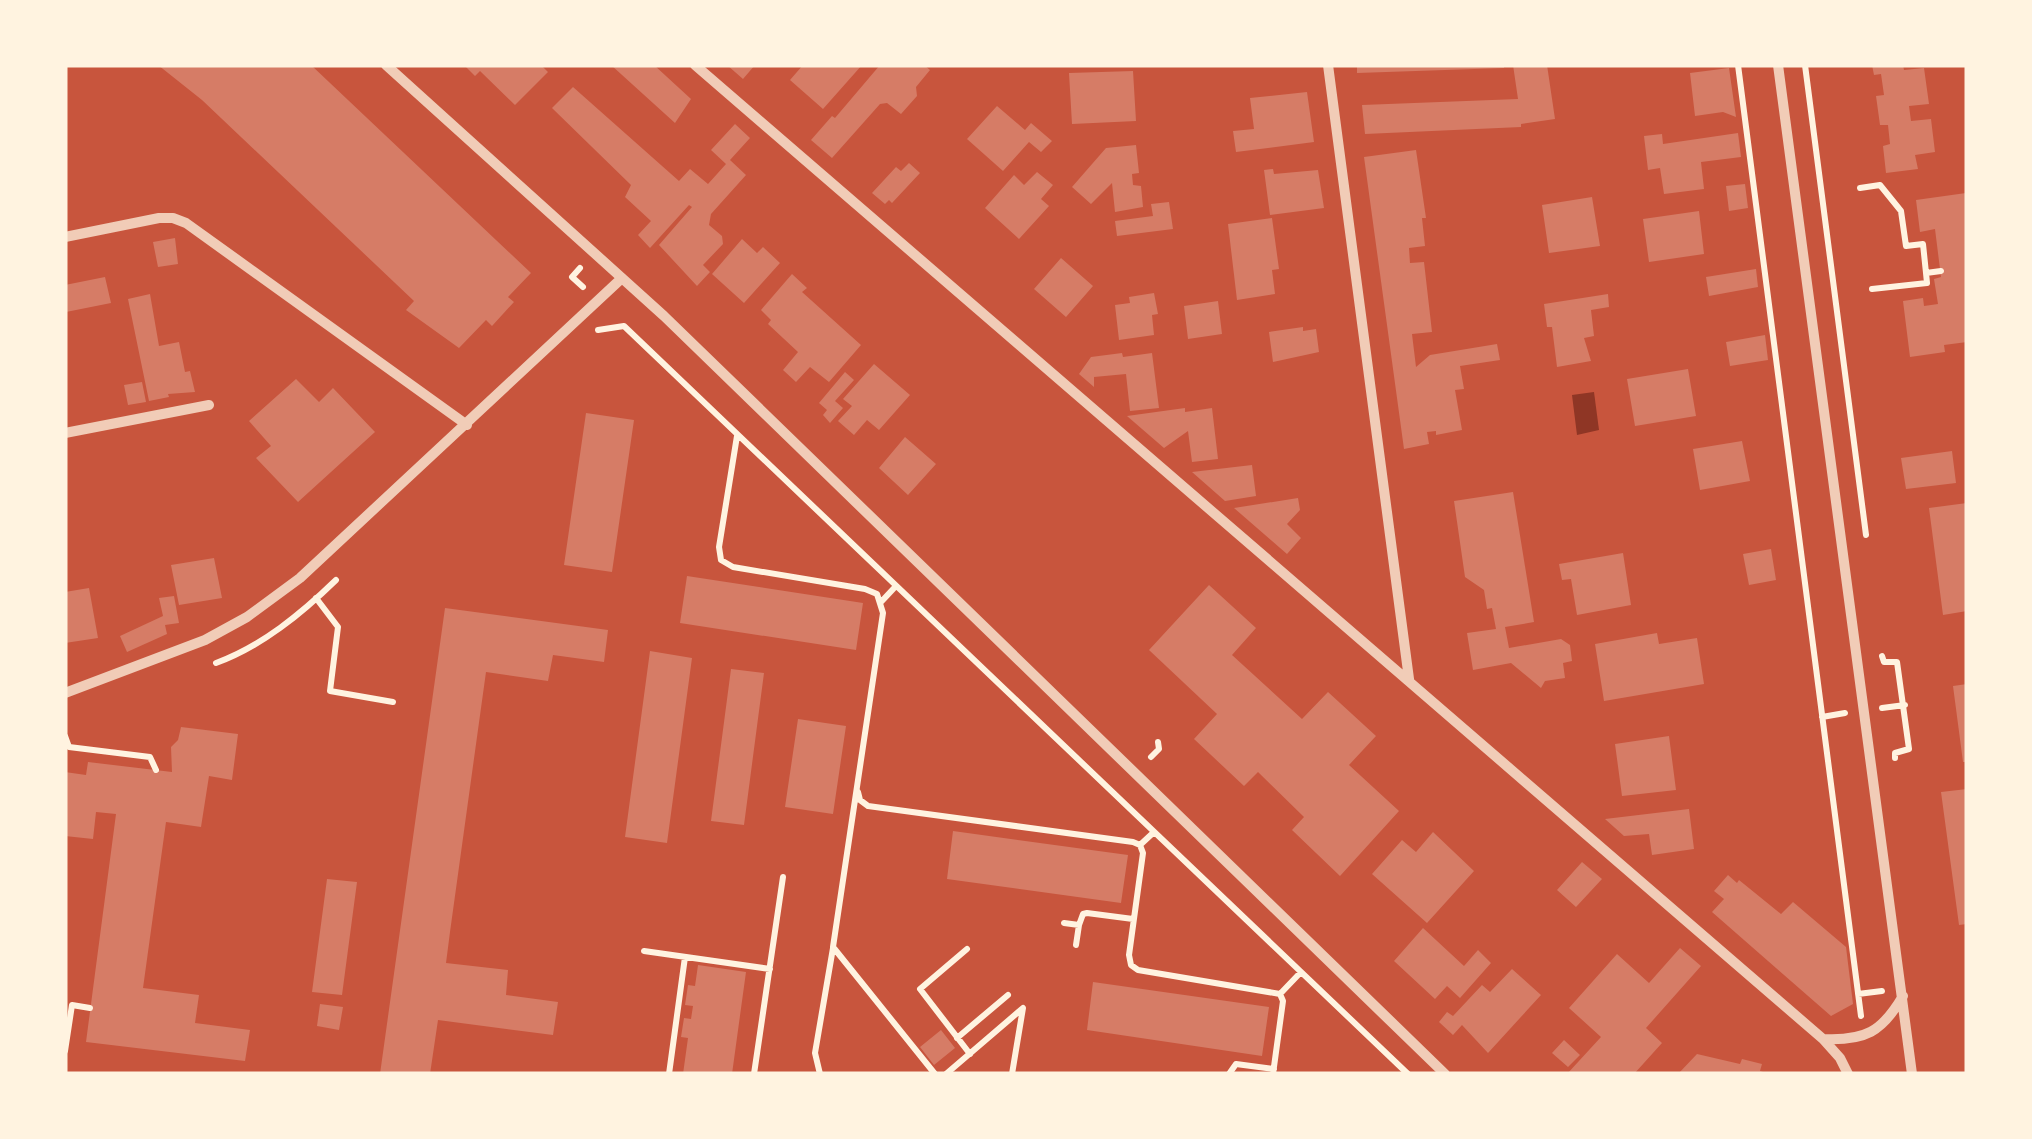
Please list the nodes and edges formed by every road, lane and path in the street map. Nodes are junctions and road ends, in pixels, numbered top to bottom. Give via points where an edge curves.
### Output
1 (386, 65) edge
2 (695, 65) edge
3 (1328, 65) edge
4 (1738, 65) edge
5 (1778, 65) edge
6 (1805, 65) edge
7 (1860, 188) dead end
8 (65, 237) edge
9 (1941, 272) dead end
10 (1926, 273) junction
11 (622, 278) junction
12 (1872, 289) dead end
13 (593, 331) dead end
14 (209, 405) dead end
15 (467, 425) junction
16 (65, 433) edge
17 (738, 436) junction
18 (1868, 543) dead end
19 (342, 574) dead end
20 (300, 578) junction
21 (896, 586) junction
22 (316, 598) junction
23 (881, 602) junction
24 (1880, 640) dead end
25 (208, 666) dead end
26 (1410, 680) junction
27 (65, 693) edge
28 (393, 702) dead end
29 (1905, 705) junction
30 (1876, 709) dead end
31 (1850, 713) dead end
32 (1822, 716) junction
33 (65, 736) edge
34 (1158, 742) dead end
35 (1151, 757) dead end
36 (156, 770) dead end
37 (1898, 776) dead end
38 (857, 786) junction
39 (1154, 832) junction
40 (1140, 845) junction
41 (783, 878) dead end
42 (1134, 919) junction
43 (1064, 923) dead end
44 (1079, 926) junction
45 (1076, 945) dead end
46 (833, 946) junction
47 (967, 948) dead end
48 (644, 951) dead end
49 (685, 957) junction
50 (770, 969) junction
51 (1301, 972) junction
52 (1883, 991) dead end
53 (1280, 994) junction
54 (1858, 994) junction
55 (1008, 995) dead end
56 (1902, 996) junction
57 (90, 1008) dead end
58 (1862, 1018) dead end
59 (958, 1038) junction
60 (1823, 1039) junction
61 (65, 1051) edge
62 (970, 1054) junction
63 (1274, 1072) edge
64 (669, 1074) edge
65 (754, 1074) edge
66 (820, 1074) edge
67 (935, 1074) edge
68 (946, 1074) edge
69 (1012, 1074) edge
70 (1228, 1074) edge
71 (1408, 1074) edge
72 (1446, 1074) edge
73 (1848, 1074) edge
74 (1912, 1074) edge

1 - 11 street
2 - 26 street
3 - 26 street
4 - 32 path
5 - 56 street
6 - 18 path
7 - 10 path via 1880,186 1901,211 1906,246 1922,244
8 - 15 street via 158,218 186,223
9 - 10 path
10 - 12 path via 1928,283
11 - 15 street
11 - 72 street
13 - 17 path via 624,326
14 - 16 street
15 - 20 street
17 - 21 path
17 - 23 path via 721,560 865,589
19 - 22 path
20 - 22 path
20 - 27 street via 205,640
21 - 23 path
21 - 39 path
22 - 25 path via 250,648
22 - 28 path via 338,627 330,691
23 - 38 path
24 - 29 path via 1884,662 1897,662
26 - 60 street
29 - 30 path
29 - 37 path via 1910,744 1895,753
31 - 32 path
32 - 54 path
33 - 36 path via 70,747 150,757
34 - 35 path
38 - 40 path via 868,806
38 - 46 path
39 - 40 path
39 - 51 path
40 - 42 path
41 - 50 path
42 - 44 path via 1088,913
42 - 53 path via 1129,954 1138,970
43 - 44 path
44 - 45 path
46 - 66 path via 815,1054
46 - 67 path
47 - 59 path via 920,989
48 - 49 path
49 - 50 path
49 - 64 path
50 - 65 path
51 - 53 path
51 - 71 path
52 - 54 path
53 - 63 path
54 - 58 path
55 - 59 path
56 - 60 street via 1889,1020 1870,1033
56 - 74 street
57 - 61 path via 72,1005
59 - 62 path
60 - 73 street
62 - 68 path
62 - 69 path via 1023,1008
63 - 70 path via 1236,1064

